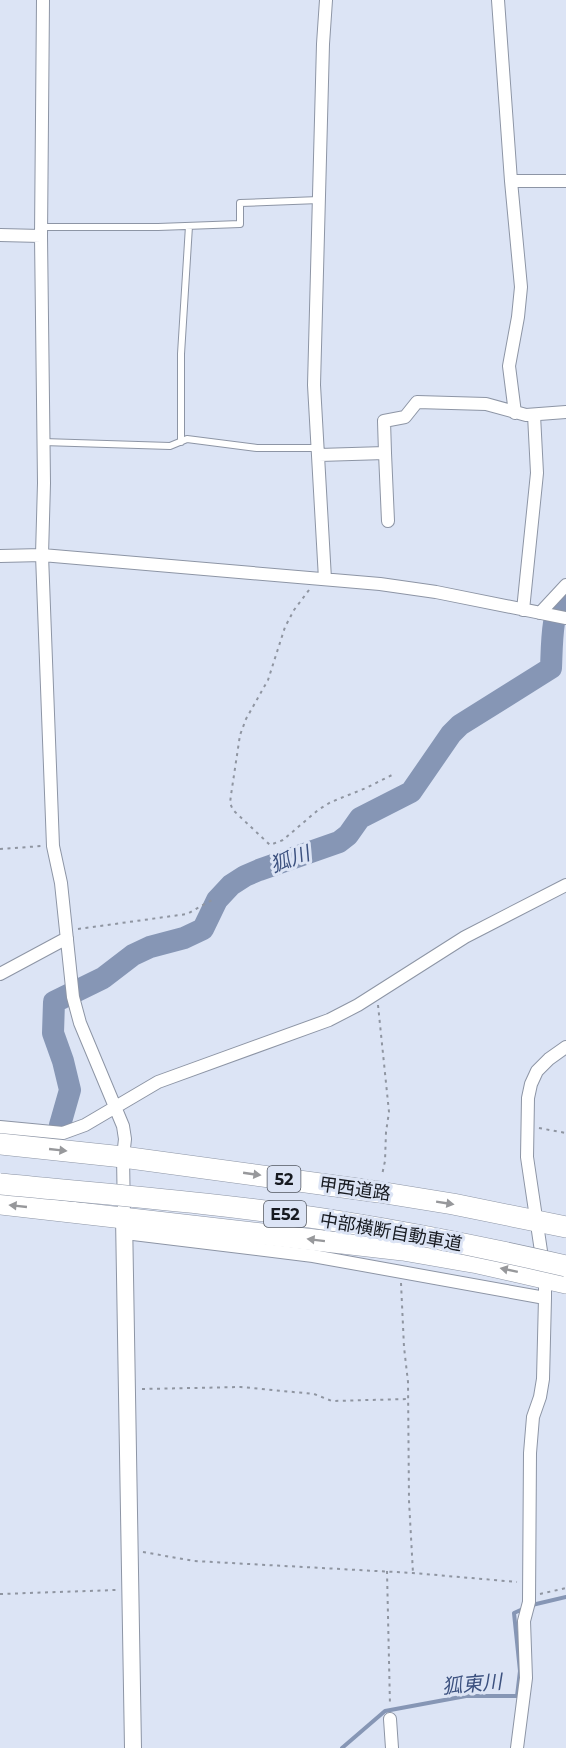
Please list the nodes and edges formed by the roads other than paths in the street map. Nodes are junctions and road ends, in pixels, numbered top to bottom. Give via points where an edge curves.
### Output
1 (43, 0) edge
2 (326, 0) edge
3 (498, 0) edge
4 (511, 181) junction
5 (566, 181) edge
6 (319, 200) junction
7 (189, 226) junction
8 (41, 232) junction
9 (0, 235) edge
10 (566, 412) edge
11 (515, 414) junction
12 (534, 416) junction
13 (43, 442) junction
14 (181, 442) junction
15 (319, 452) junction
16 (385, 453) junction
17 (388, 521) dead end
18 (42, 555) junction
19 (0, 556) edge
20 (322, 579) junction
21 (566, 585) edge
22 (523, 610) junction
23 (541, 613) junction
24 (566, 618) edge
25 (566, 885) edge
26 (66, 934) junction
27 (0, 974) edge
28 (566, 1047) edge
29 (116, 1106) junction
30 (0, 1127) edge
31 (0, 1144) edge
32 (123, 1157) junction
33 (0, 1184) edge
34 (0, 1204) edge
35 (537, 1221) junction
36 (124, 1225) junction
37 (566, 1227) edge
38 (566, 1266) edge
39 (566, 1283) edge
40 (545, 1288) junction
41 (390, 1719) dead end
42 (133, 1748) edge
43 (392, 1748) edge
44 (517, 1748) edge

1 - 8 street
2 - 6 street
3 - 4 street
4 - 5 street
4 - 11 street via 521,287 510,366
6 - 7 lane via 240,203 240,224
6 - 15 street via 314,385
7 - 8 lane
7 - 14 lane via 181,354
8 - 9 street
8 - 13 street
10 - 12 street
11 - 12 street
11 - 16 street via 486,404 417,402 405,417 384,421
12 - 22 street via 537,473
13 - 14 lane via 170,446
13 - 18 street
14 - 15 lane via 187,439
15 - 16 street
15 - 20 street
16 - 17 street
18 - 19 street
18 - 20 street
18 - 26 street via 53,846
20 - 22 street via 436,592
21 - 23 street
22 - 23 street
23 - 24 street
25 - 29 street via 465,937 329,1020 158,1082
26 - 27 street
26 - 29 street via 80,1023
28 - 35 street via 537,1071 528,1098 527,1157
29 - 30 street via 63,1133
29 - 32 street via 125,1139
31 -> 32 highway, 甲西道路 / 52
32 -> 35 highway, 甲西道路 / 52 via 379,1192
32 - 36 street
33 - 38 highway, 中部横断自動車道 / E52, bridge via 342,1222
36 -> 34 highway
35 - 37 highway, 甲西道路 / 52
35 - 40 street
36 - 40 street via 400,1271
40 -> 36 highway via 478,1263 403,1250
36 - 42 street
39 - 40 highway
40 - 44 street via 543,1378 533,1417 530,1453 529,1599 524,1621 526,1678
41 - 43 street

